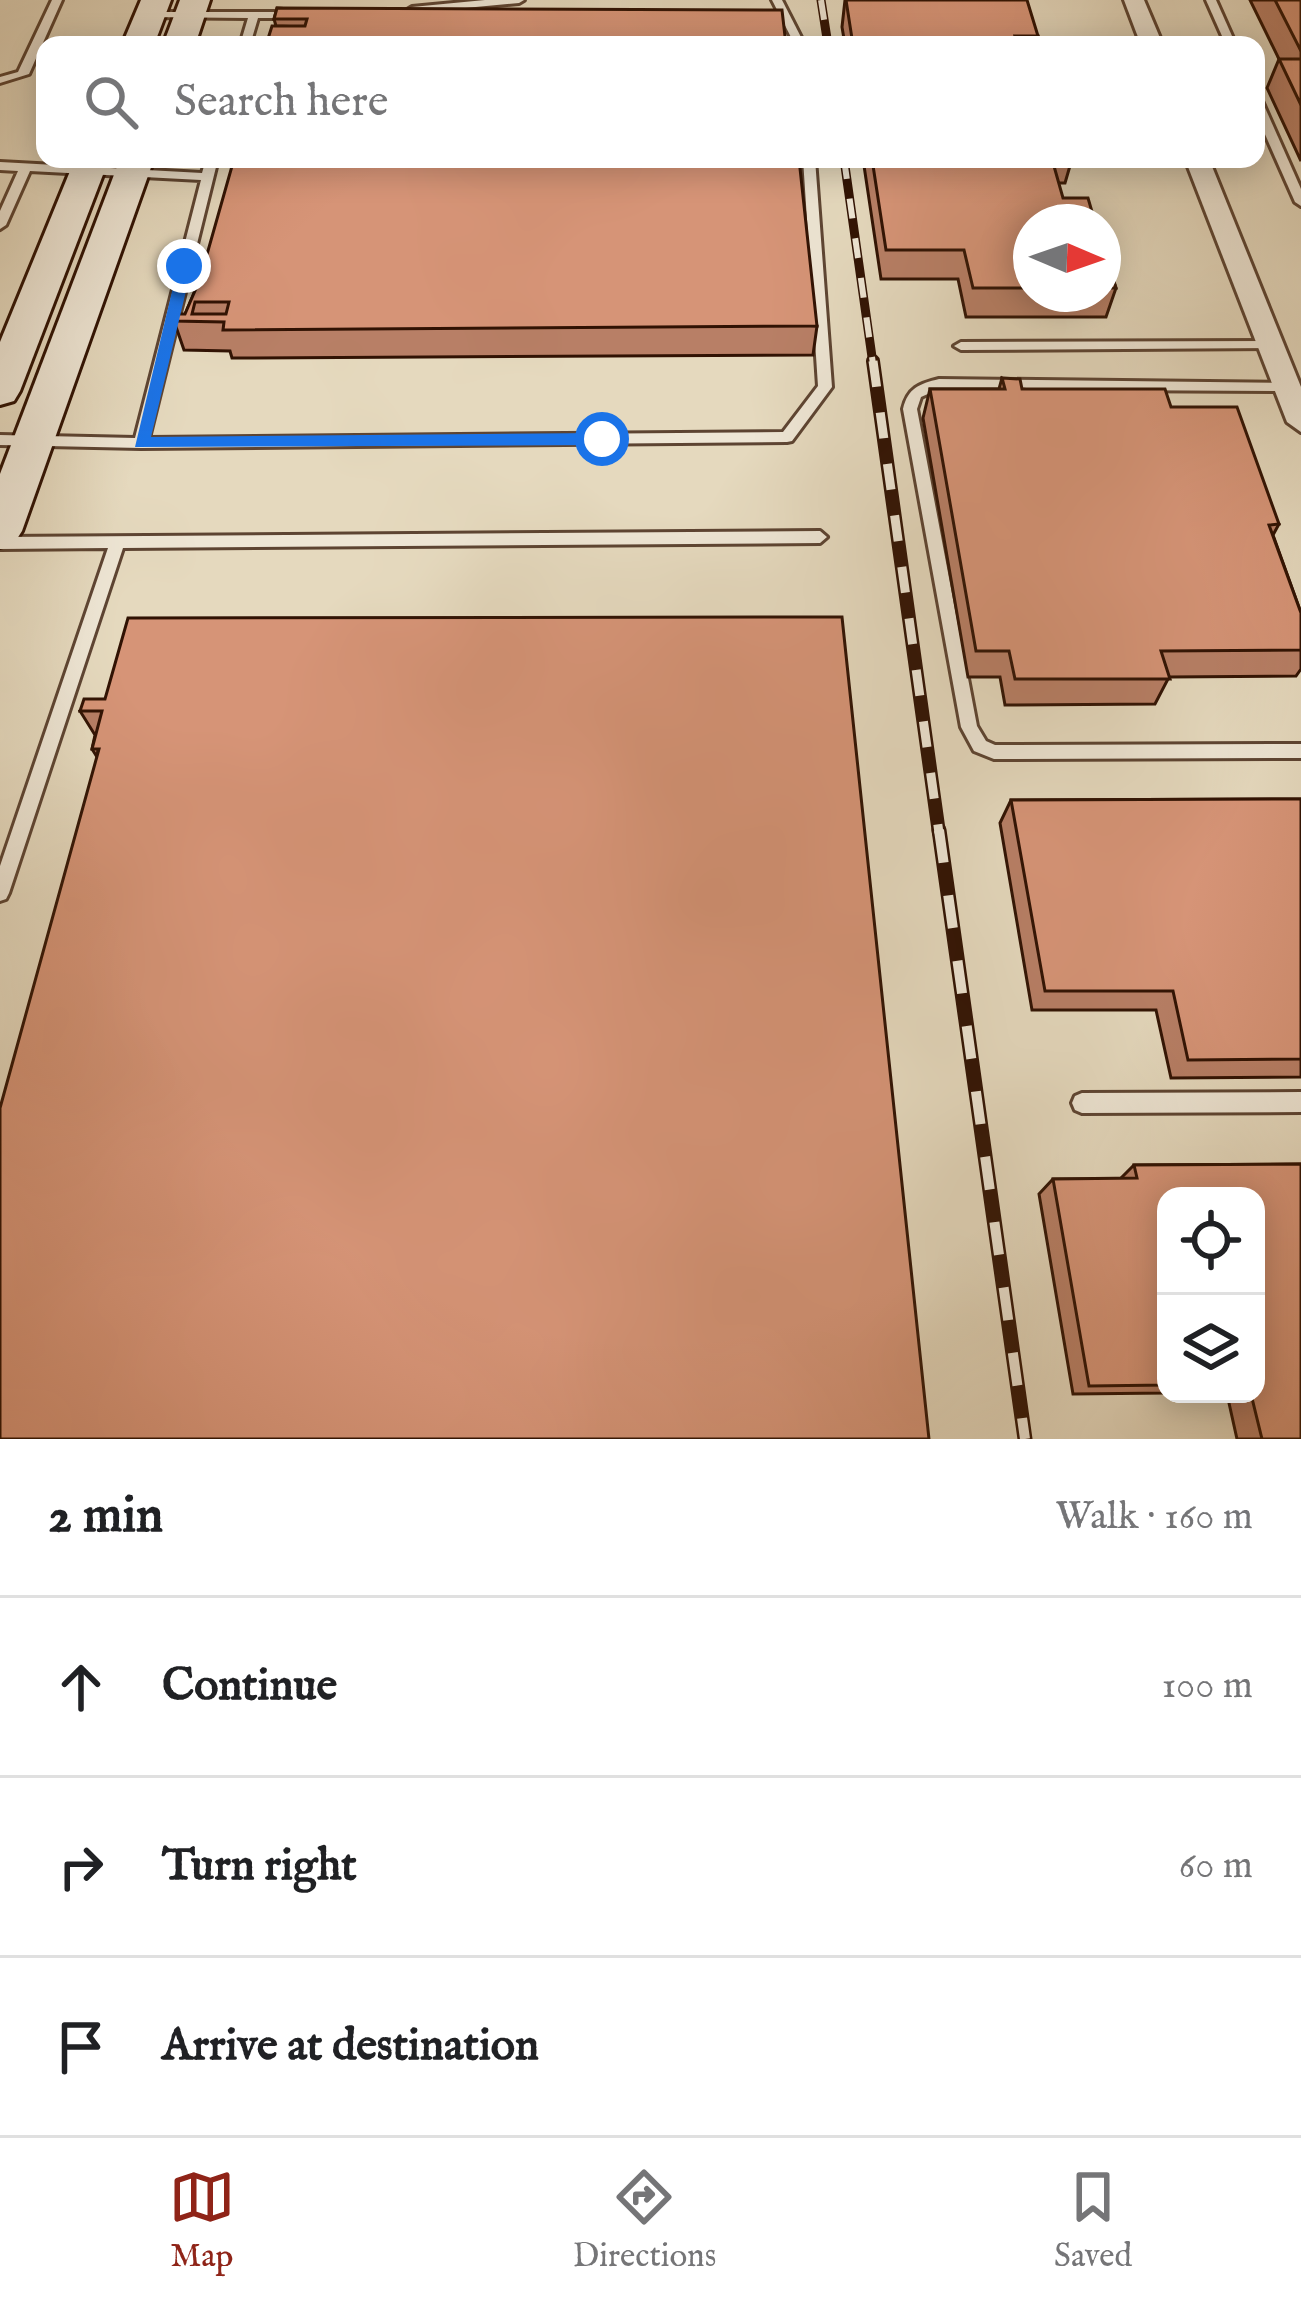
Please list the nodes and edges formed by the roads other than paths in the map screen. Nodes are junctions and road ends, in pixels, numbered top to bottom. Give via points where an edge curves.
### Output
1 (58, 0) edge
2 (519, 0) edge
3 (777, 0) edge
4 (1133, 0) edge
5 (1211, 0) edge
6 (391, 12) edge
7 (254, 15) junction
8 (301, 15) edge
9 (148, 20) edge
10 (188, 20) edge
11 (41, 36) edge
12 (248, 36) edge
13 (795, 36) edge
14 (1148, 36) edge
15 (1227, 36) edge
16 (36, 47) edge
17 (0, 80) edge
18 (1265, 120) edge
19 (0, 166) edge
20 (26, 168) junction
21 (36, 168) edge
22 (89, 168) edge
23 (133, 168) edge
24 (152, 168) edge
25 (209, 168) edge
26 (809, 168) edge
27 (1201, 168) edge
28 (206, 177) junction
29 (1301, 202) edge
30 (0, 225) edge
31 (1270, 345) junction
32 (961, 346) dead end
33 (1287, 386) junction
34 (0, 391) edge
35 (1301, 422) edge
36 (17, 440) edge
37 (141, 443) junction
38 (0, 531) edge
39 (820, 537) dead end
40 (117, 542) junction
41 (0, 543) edge
42 (1301, 751) edge
43 (0, 893) edge
44 (1301, 1102) edge
45 (1082, 1103) dead end

1 - 11 lane
2 - 6 lane
3 - 13 lane
4 - 14 street
5 - 15 lane
7 - 8 lane
7 - 10 lane
7 - 12 lane
9 - 10 lane
16 - 17 lane via 23,74
18 - 29 lane
19 - 20 lane
20 - 21 lane
20 - 30 lane
22 - 34 street
23 - 36 street
24 - 28 lane
25 - 28 lane
26 - 37 lane via 825,387 787,437
27 - 31 street
28 - 37 lane
31 - 32 lane
31 - 33 street
33 - 35 street
33 - 42 lane via 939,384 920,388 910,409 969,727 980,746
36 - 37 lane
36 - 38 street
39 - 40 lane
40 - 41 lane
40 - 43 lane
44 - 45 lane

